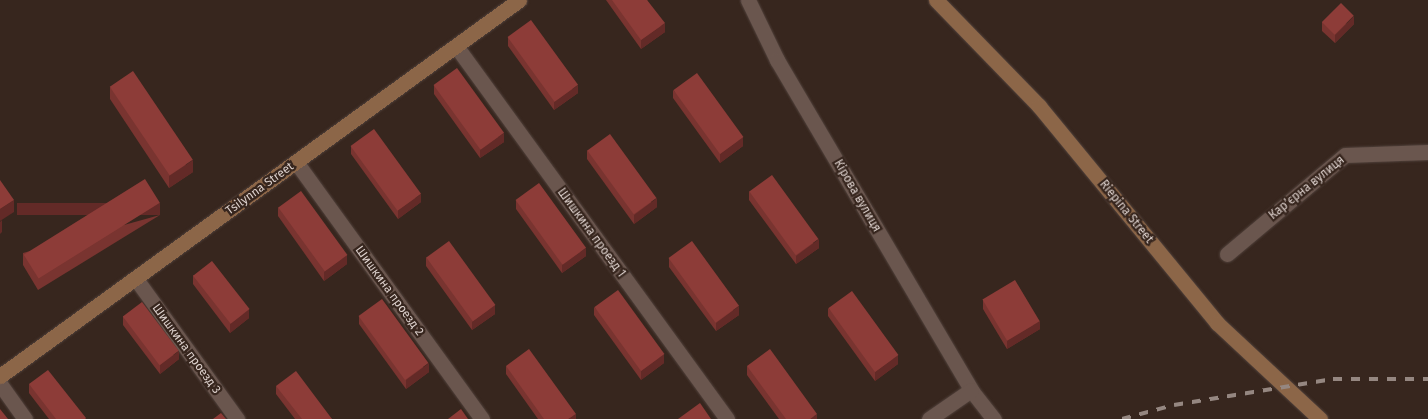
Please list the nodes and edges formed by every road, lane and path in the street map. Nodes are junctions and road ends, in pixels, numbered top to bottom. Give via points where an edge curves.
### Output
1 (519, 0) edge
2 (748, 0) edge
3 (936, 0) edge
4 (456, 46) junction
5 (1428, 152) edge
6 (296, 162) junction
7 (1227, 254) dead end
8 (136, 279) junction
9 (0, 376) edge
10 (0, 384) edge
11 (971, 390) junction
12 (25, 419) edge
13 (237, 419) edge
14 (482, 419) edge
15 (727, 419) edge
16 (929, 419) edge
17 (994, 419) edge
18 (1320, 419) edge

1 - 4 street, Tsilynna Street
2 - 11 street, Кірова вулиця via 777,60
3 - 18 street, Riepina Street via 1039,106 1217,323
4 - 6 street, Tsilynna Street
4 - 15 street, Шишкина проезд 1
5 - 7 street, Карʼєрна вулиця via 1345,154
6 - 8 street, Tsilynna Street
6 - 14 street, Шишкина проезд 2
8 - 9 street, Tsilynna Street
8 - 13 street, Шишкина проезд 3
10 - 12 street
11 - 16 street
11 - 17 street, Кірова вулиця

